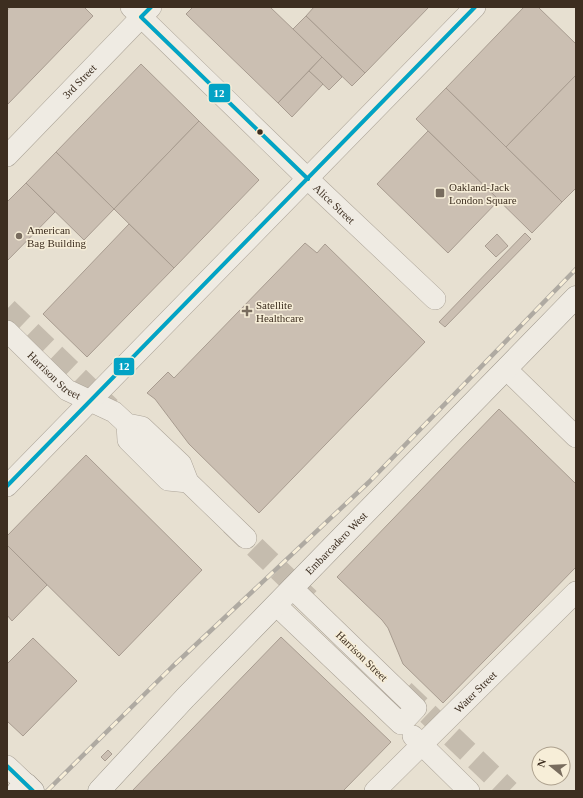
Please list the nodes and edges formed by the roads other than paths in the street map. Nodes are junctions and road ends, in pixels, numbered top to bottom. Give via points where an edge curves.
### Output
1 (475, 7) edge
2 (141, 10) edge
3 (7, 156) edge
4 (308, 179) junction
5 (576, 297) edge
6 (435, 299) dead end
7 (7, 331) edge
8 (506, 369) junction
9 (90, 400) junction
10 (576, 437) edge
11 (7, 486) edge
12 (246, 538) tunnel mouth
13 (292, 588) junction
14 (576, 592) edge
15 (276, 605) junction
16 (401, 724) junction
17 (422, 745) junction
18 (7, 766) edge
19 (26, 789) edge
20 (99, 791) edge
21 (375, 791) edge
22 (469, 791) edge

1 - 4 street
2 - 3 street, 3rd Street
2 - 4 street, Alice Street
4 - 6 street, Alice Street
4 - 9 street
5 - 8 street, Embarcadero West
7 - 9 street, Harrison Street via 67,390
8 - 10 street
8 - 13 street, Embarcadero West
9 - 11 street
9 - 12 street, Harrison Street via 114,412 127,424 142,427 181,464 188,482
13 - 15 street, Embarcadero West
13 - 16 street, Harrison Street via 416,708
14 - 17 street, Water Street
15 - 16 street, Harrison Street
15 - 20 street, Embarcadero West
16 - 17 street, Harrison Street
17 - 21 street, Water Street
17 - 22 street, Harrison Street
18 - 19 street

